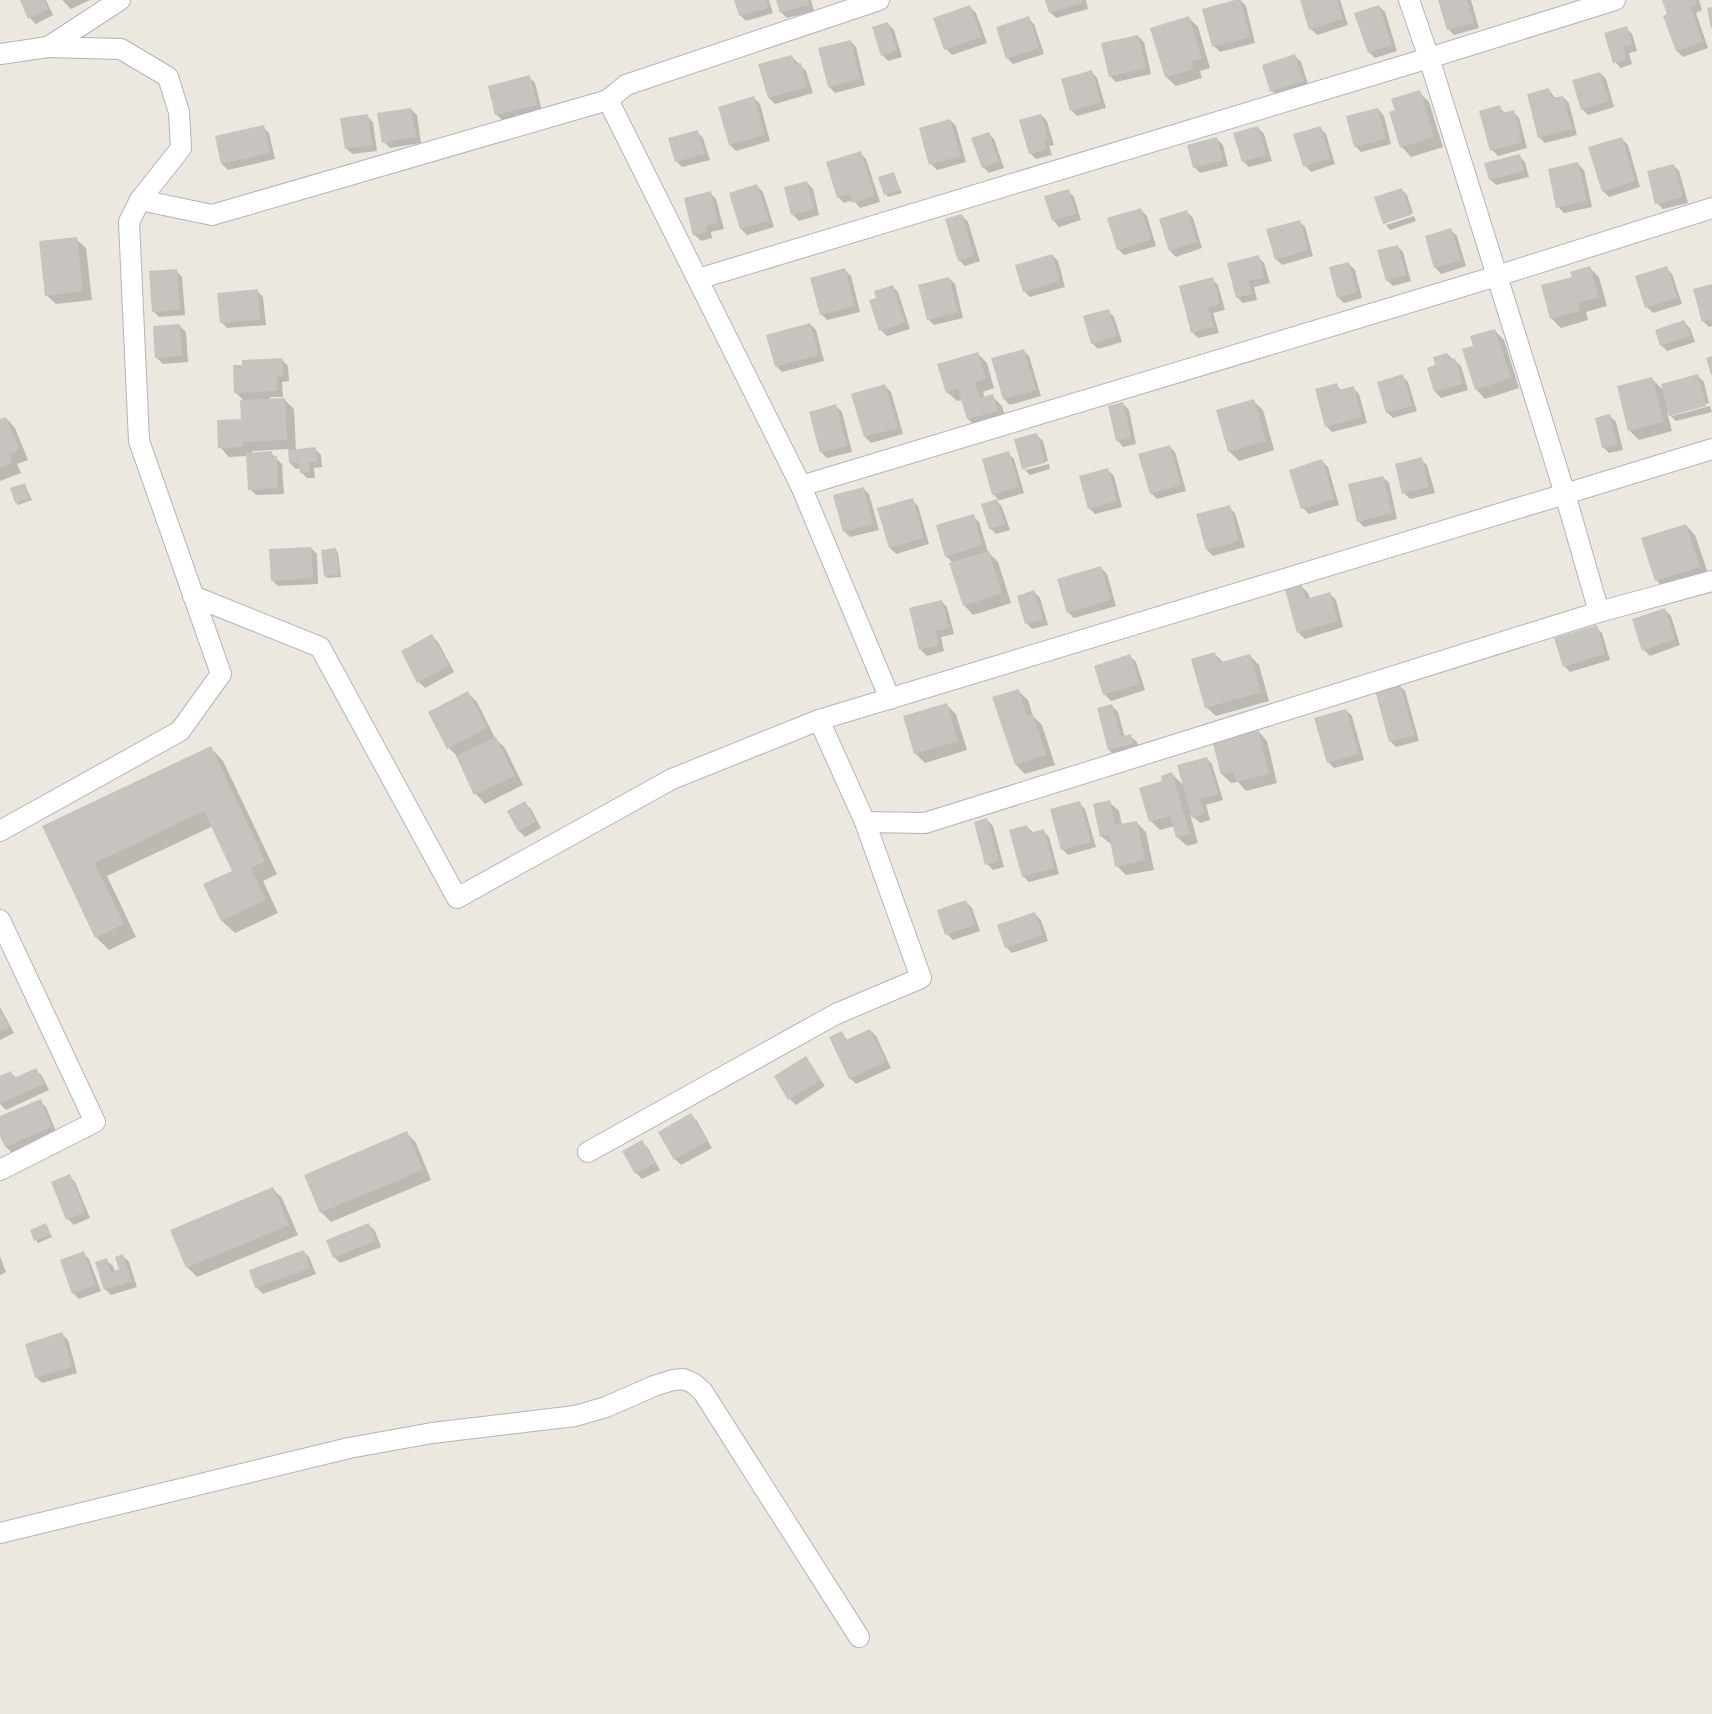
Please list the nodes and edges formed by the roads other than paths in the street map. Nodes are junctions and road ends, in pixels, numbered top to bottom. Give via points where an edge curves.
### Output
1 (120, 0) edge
2 (879, 0) edge
3 (1409, 0) edge
4 (1616, 0) edge
5 (48, 47) junction
6 (0, 54) edge
7 (1429, 58) junction
8 (608, 100) junction
9 (140, 200) junction
10 (1712, 208) edge
11 (1497, 276) junction
12 (698, 279) junction
13 (1712, 449) edge
14 (801, 486) junction
15 (1565, 494) junction
16 (1712, 581) edge
17 (193, 596) junction
18 (1599, 612) junction
19 (890, 699) junction
20 (819, 720) junction
21 (865, 822) junction
22 (0, 831) edge
23 (0, 921) edge
24 (588, 1152) dead end
25 (0, 1170) edge
26 (0, 1533) edge
27 (860, 1637) dead end

1 - 5 street
2 - 8 street via 626,85
3 - 7 street
4 - 7 street
5 - 6 street
5 - 9 street via 121,49 168,77 179,112 181,148
7 - 11 street
7 - 12 street
8 - 9 street via 212,215
8 - 12 street
9 - 17 street via 129,222 139,441
10 - 11 street
11 - 14 street
11 - 15 street
12 - 14 street
13 - 15 street
14 - 19 street
15 - 18 street
15 - 19 street
16 - 18 street
17 - 20 street via 321,647 457,898 672,779
17 - 22 street via 221,674 180,731
18 - 21 street via 925,823
19 - 20 street
20 - 21 street
21 - 24 street via 921,978 836,1014
23 - 25 street via 96,1122
26 - 27 street via 350,1448 432,1432 576,1416 683,1379 703,1392

